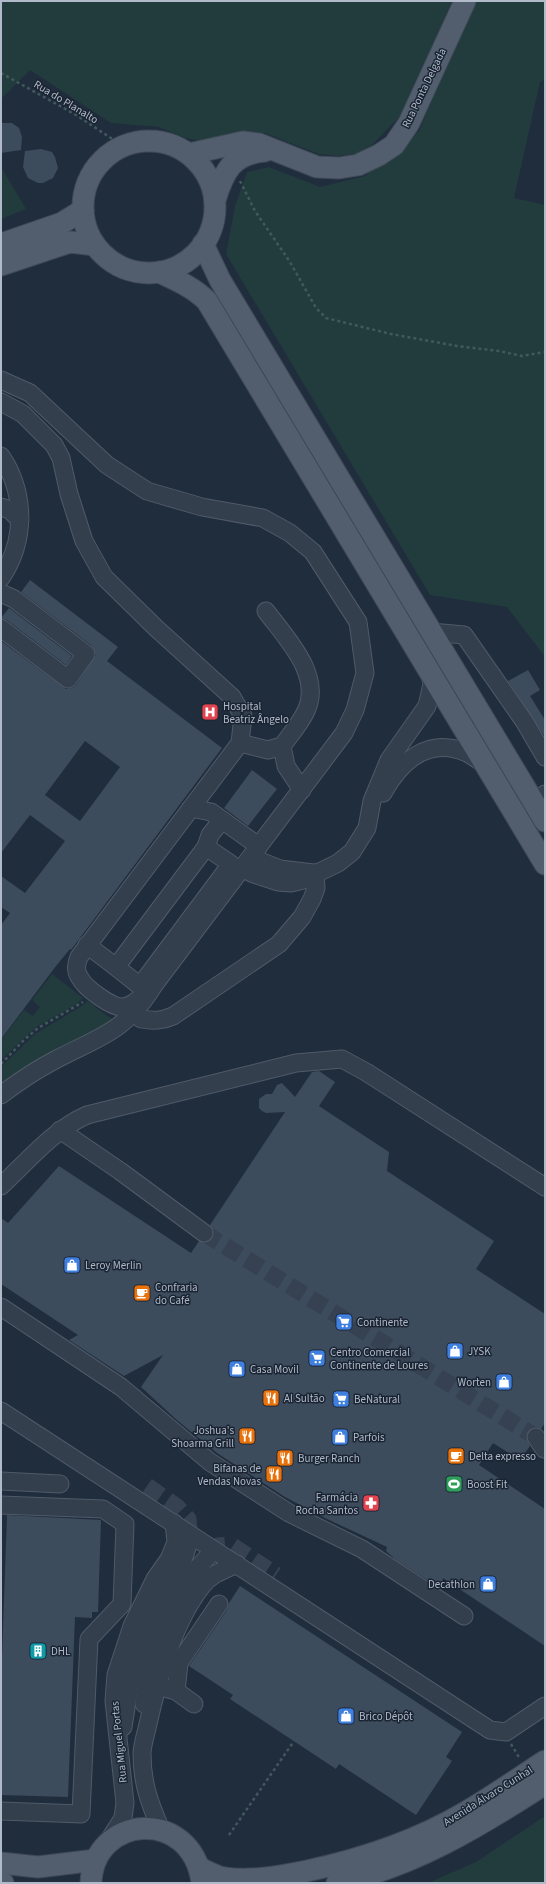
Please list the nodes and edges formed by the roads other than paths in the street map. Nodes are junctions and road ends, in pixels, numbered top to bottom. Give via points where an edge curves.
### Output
1 (465, 1) edge
2 (276, 150) junction
3 (188, 154) junction
4 (215, 200) junction
5 (83, 210) junction
6 (1, 244) edge
7 (203, 244) junction
8 (95, 245) junction
9 (1, 266) edge
10 (159, 272) junction
11 (1, 380) edge
12 (1, 402) edge
13 (4, 469) edge
14 (1, 507) edge
15 (20, 520) junction
16 (1, 578) edge
17 (1, 593) edge
18 (266, 611) dead end
19 (1, 628) edge
20 (431, 632) junction
21 (430, 672) junction
22 (240, 743) junction
23 (282, 746) junction
24 (545, 757) edge
25 (485, 764) junction
26 (302, 790) junction
27 (191, 808) junction
28 (543, 808) edge
29 (371, 816) junction
30 (222, 820) junction
31 (206, 847) junction
32 (256, 861) junction
33 (545, 864) edge
34 (316, 873) junction
35 (87, 945) junction
36 (116, 967) junction
37 (154, 985) junction
38 (141, 1019) dead end
39 (1, 1095) edge
40 (60, 1130) junction
41 (1, 1186) edge
42 (545, 1187) edge
43 (204, 1233) tunnel mouth
44 (1, 1307) edge
45 (1, 1410) edge
46 (1, 1481) edge
47 (60, 1484) dead end
48 (1, 1505) edge
49 (174, 1523) junction
50 (190, 1539) tunnel mouth
51 (211, 1553) tunnel mouth
52 (237, 1564) junction
53 (219, 1604) dead end
54 (464, 1616) dead end
55 (158, 1686) junction
56 (176, 1691) junction
57 (194, 1704) dead end
58 (545, 1706) edge
59 (142, 1753) junction
60 (545, 1760) edge
61 (120, 1764) junction
62 (545, 1784) edge
63 (1, 1811) edge
64 (161, 1830) junction
65 (100, 1854) junction
66 (1, 1863) edge
67 (201, 1876) edge
68 (91, 1883) edge
69 (337, 1883) edge

1 - 2 main road, Rua Ponta Delgada via 409,123 394,145 379,156 358,165 339,168 317,167
2 - 3 main road, Rua Ponta Delgada via 243,142
2 - 4 main road, Rua Ponta Delgada via 242,156 232,164 222,178
3 - 4 main road via 198,162 210,180
3 - 5 main road via 162,141 140,141 118,148 100,162 88,180 82,202
4 - 7 main road via 214,221
5 - 6 main road via 62,223
5 - 8 main road via 85,225
7 - 10 main road via 192,257 174,268
7 - 20 main road via 220,280
8 - 9 main road via 70,242
8 - 10 main road via 111,261 131,271
10 - 21 main road via 182,283 207,301
11 - 26 lane via 30,393 107,466 147,491 202,507 263,518 290,533 312,552 358,622 365,673 356,710 344,733
12 - 22 lane via 23,414 54,445 61,458 84,541 104,577 232,697 243,716
13 - 15 lane via 16,486
14 - 15 lane via 10,510
15 - 16 lane via 17,545
17 - 19 lane via 14,599 86,654 68,678
18 - 23 lane via 298,656 308,673 311,686 307,711
20 - 24 lane via 464,635 524,721
20 - 28 main road
21 - 25 main road
21 - 29 lane via 432,684 427,706 389,760 372,801
22 - 23 lane via 268,750
22 - 27 lane
23 - 26 lane via 286,766
25 - 29 lane via 466,752 444,747 416,755 394,775
25 - 33 main road
26 - 32 lane
27 - 30 lane via 205,810
27 - 35 lane
29 - 34 lane via 363,837 352,852 338,863
30 - 31 lane via 210,835
30 - 32 lane via 253,842
31 - 36 lane
31 - 36 lane via 231,864 140,986
32 - 34 lane via 280,869
32 - 37 lane
34 - 38 lane via 316,888 305,911 289,935 271,952 173,1016 152,1021
35 - 36 lane
35 - 37 lane via 76,966 80,979 110,1003 123,1007 136,1002
37 - 39 lane via 142,1005 105,1036 37,1070
40 - 41 lane
40 - 42 lane via 87,1115 161,1096 296,1063 342,1059
40 - 43 lane
44 - 54 lane via 121,1387 210,1462 290,1513 362,1548
45 - 49 lane
46 - 47 lane
48 - 63 lane via 103,1509 125,1524 122,1604 89,1639 82,1814
49 - 52 lane
49 - 61 lane, Rua Miguel Portas via 176,1542 132,1626 116,1675 114,1701
50 - 61 lane via 180,1569 152,1611 132,1670 123,1722
51 - 59 lane via 187,1580 166,1620 148,1672
52 - 55 lane, Rua Miguel Portas via 216,1573 202,1586 175,1634
52 - 58 lane via 490,1730 506,1732
53 - 56 lane via 179,1663
55 - 56 lane
55 - 59 lane, Rua Miguel Portas
56 - 57 lane
59 - 64 lane, Rua Miguel Portas via 148,1800
60 - 67 main road, Avenida Álvaro Cunhal via 489,1798 441,1826 385,1850 344,1863 298,1872 237,1879
61 - 65 lane, Rua Miguel Portas via 125,1803 123,1818
62 - 69 main road, Avenida Álvaro Cunhal via 469,1831 431,1850 392,1867
64 - 65 main road via 146,1828 130,1831 115,1838
64 - 67 main road via 186,1844 194,1856
65 - 66 main road via 38,1867
65 - 68 main road via 91,1874

